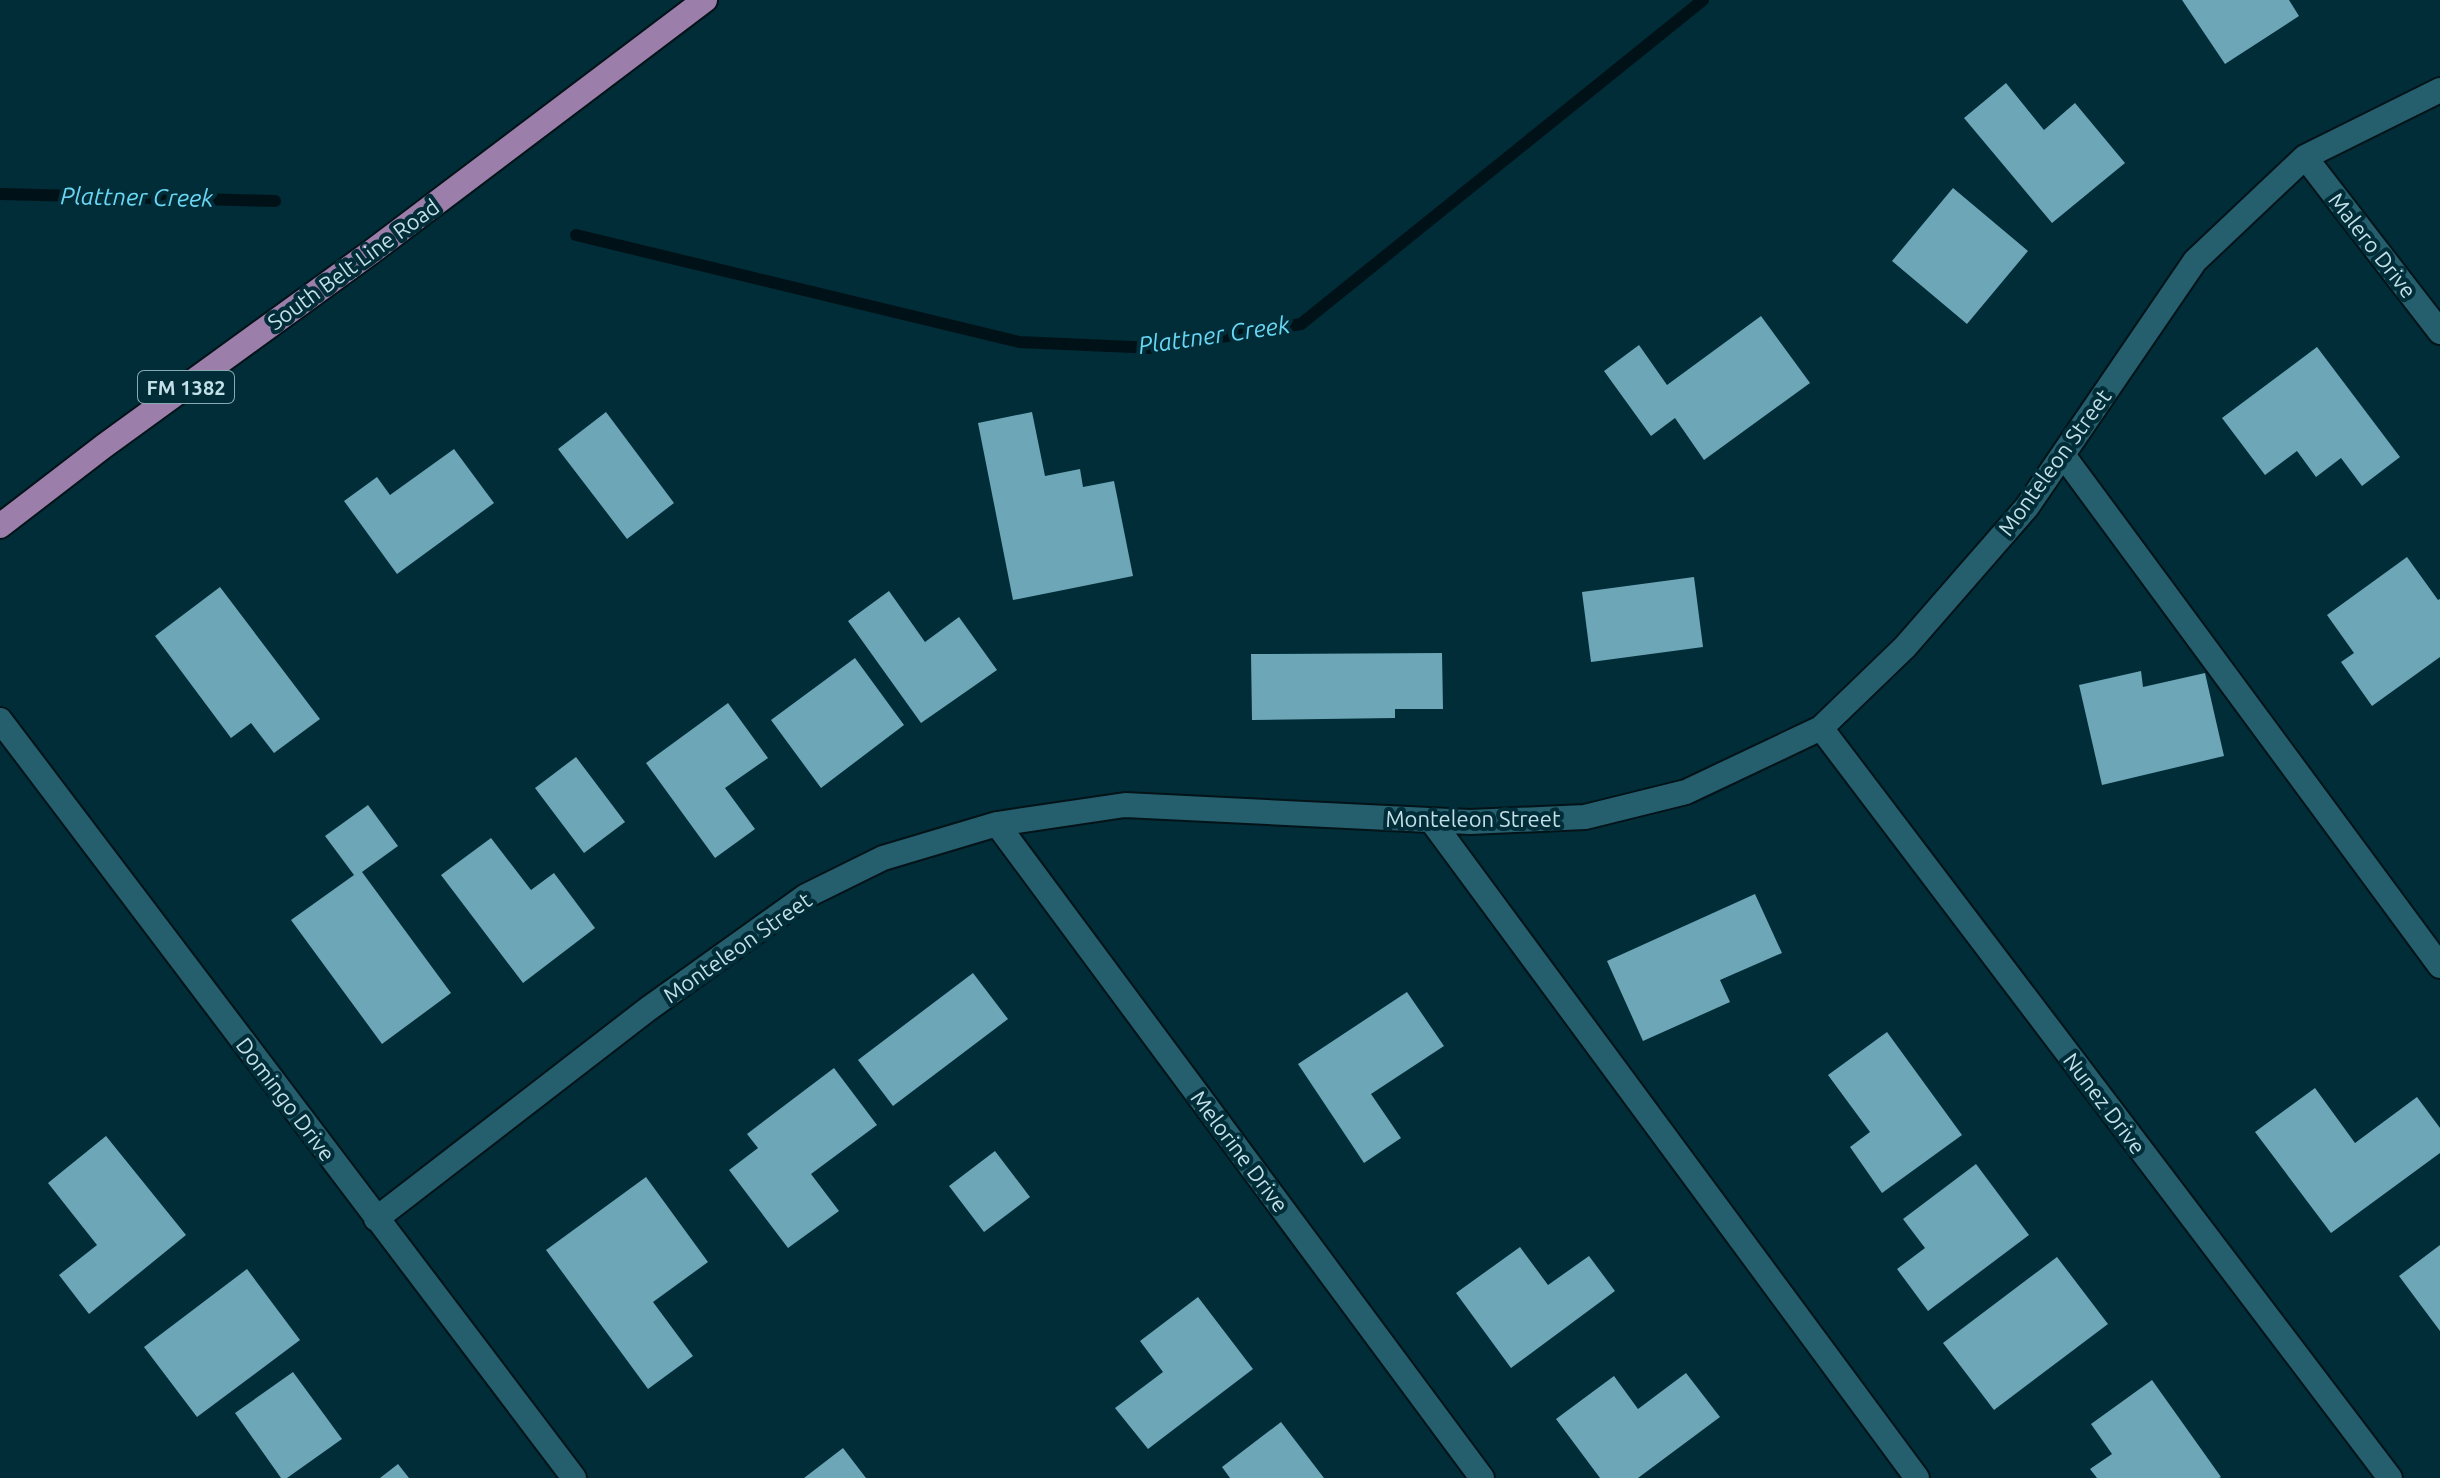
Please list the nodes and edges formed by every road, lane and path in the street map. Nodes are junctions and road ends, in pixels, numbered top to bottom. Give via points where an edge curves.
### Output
1 (705, 0) edge
2 (2440, 90) edge
3 (2305, 157) junction
4 (2440, 332) edge
5 (2063, 455) junction
6 (0, 526) edge
7 (0, 720) edge
8 (1821, 728) junction
9 (1431, 820) junction
10 (997, 824) junction
11 (2440, 966) edge
12 (376, 1219) junction
13 (574, 1478) edge
14 (1482, 1478) edge
15 (1917, 1478) edge
16 (2390, 1478) edge

1 - 6 main road, South Belt Line Road / FM 1382
2 - 3 street, Monteleon Street
3 - 4 street, Malero Drive
3 - 5 street, Monteleon Street via 2195,261
5 - 8 street, Monteleon Street via 2027,507 1905,647
5 - 11 street
7 - 12 street, Domingo Drive
8 - 9 street, Monteleon Street via 1686,792 1585,817
8 - 16 street, Nunez Drive
9 - 10 street, Monteleon Street via 1125,805
9 - 15 street
10 - 12 street, Monteleon Street via 883,858 806,896 648,1009
10 - 14 street, Melorine Drive
12 - 13 street, Domingo Drive

